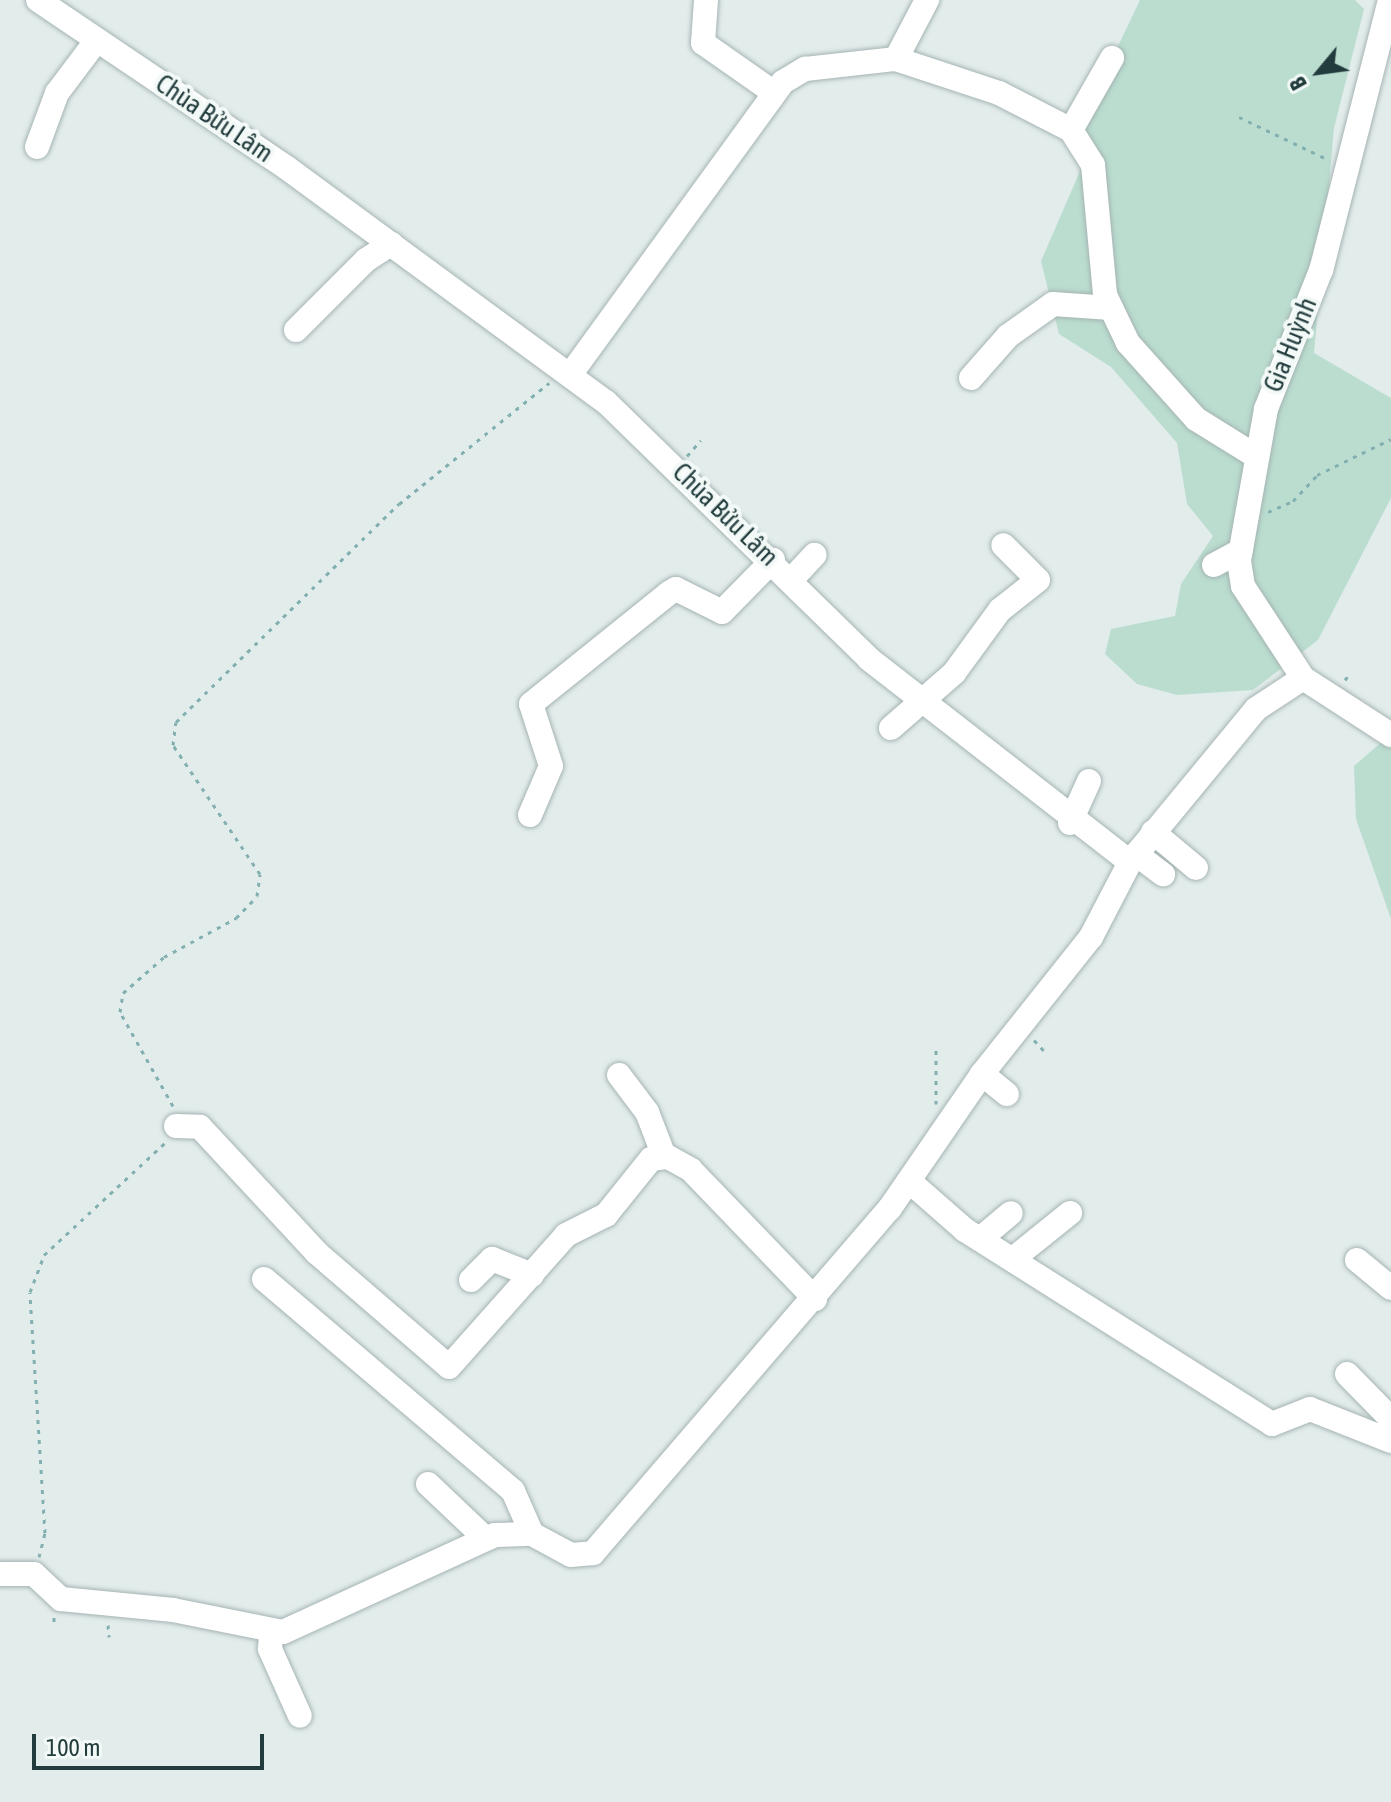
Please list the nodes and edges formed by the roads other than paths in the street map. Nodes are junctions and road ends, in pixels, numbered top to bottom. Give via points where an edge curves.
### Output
1 (38, 0) edge
2 (706, 0) edge
3 (927, 0) edge
4 (1390, 0) edge
5 (64, 7) edge
6 (97, 40) junction
7 (1112, 58) dead end
8 (896, 59) junction
9 (773, 92) junction
10 (1071, 130) junction
11 (37, 147) dead end
12 (391, 244) junction
13 (1111, 308) junction
14 (296, 330) dead end
15 (567, 373) junction
16 (971, 378) dead end
17 (1254, 455) junction
18 (1003, 545) dead end
19 (1240, 551) junction
20 (814, 555) dead end
21 (773, 560) junction
22 (1214, 565) dead end
23 (792, 579) junction
24 (1303, 678) junction
25 (920, 701) junction
26 (891, 728) dead end
27 (1391, 735) edge
28 (1089, 781) dead end
29 (530, 815) dead end
30 (1070, 823) junction
31 (1153, 832) junction
32 (1133, 858) junction
33 (1196, 868) dead end
34 (1163, 874) dead end
35 (982, 1074) junction
36 (619, 1075) dead end
37 (1007, 1094) dead end
38 (176, 1126) road end
39 (664, 1156) junction
40 (909, 1181) junction
41 (1011, 1213) dead end
42 (1070, 1213) dead end
43 (980, 1239) junction
44 (1014, 1258) junction
45 (1357, 1260) dead end
46 (532, 1275) junction
47 (264, 1279) dead end
48 (471, 1280) dead end
49 (1391, 1288) edge
50 (815, 1299) junction
51 (1347, 1374) dead end
52 (1391, 1419) edge
53 (1391, 1441) edge
54 (428, 1484) dead end
55 (532, 1534) junction
56 (485, 1538) junction
57 (0, 1574) edge
58 (271, 1632) junction
59 (300, 1716) dead end

1 - 5 street, Chùa Bửu Lâm
2 - 9 street via 703,43
3 - 8 street
4 - 17 street, Gia Huỳnh via 1321,270
5 - 6 street, Chùa Bửu Lâm
6 - 11 street via 57,93
6 - 12 street, Chùa Bửu Lâm
7 - 10 street
8 - 9 street via 805,69
8 - 10 street via 999,93
9 - 15 street
10 - 13 street via 1093,165
12 - 14 street via 366,260
12 - 15 street, Chùa Bửu Lâm
13 - 16 street via 1053,304
13 - 17 street via 1153,377 1213,434
15 - 21 street, Chùa Bửu Lâm
17 - 19 street, Gia Huỳnh
18 - 25 street via 1038,580 1000,610 954,673
19 - 22 street
19 - 24 street, Gia Huỳnh via 1243,586
20 - 23 street
21 - 23 street, Chùa Bửu Lâm
21 - 29 street via 722,612 676,589 669,593 531,704 551,766
23 - 25 street, Chùa Bửu Lâm
24 - 27 street
24 - 31 street via 1256,709
25 - 26 street
25 - 30 street, Chùa Bửu Lâm
28 - 30 street
30 - 32 street, Chùa Bửu Lâm
31 - 32 street
31 - 33 street
32 - 34 street, Chùa Bửu Lâm
32 - 35 street via 1091,937
35 - 37 street
35 - 40 street
36 - 39 street via 647,1112
38 - 46 street via 200,1127 317,1253 439,1363 456,1364
39 - 46 street via 631,1177 600,1220 566,1235
39 - 50 street via 691,1170
40 - 43 street
40 - 50 street
41 - 43 street
42 - 44 street via 1048,1238
43 - 44 street
44 - 53 street via 1272,1424 1310,1409
45 - 49 street
46 - 48 street via 492,1259
47 - 55 street via 513,1491
50 - 55 street via 593,1553 571,1555
51 - 52 street
54 - 56 street
55 - 56 street
56 - 58 street via 320,1620
57 - 58 street via 34,1574 61,1599 173,1610
58 - 59 street via 270,1649

